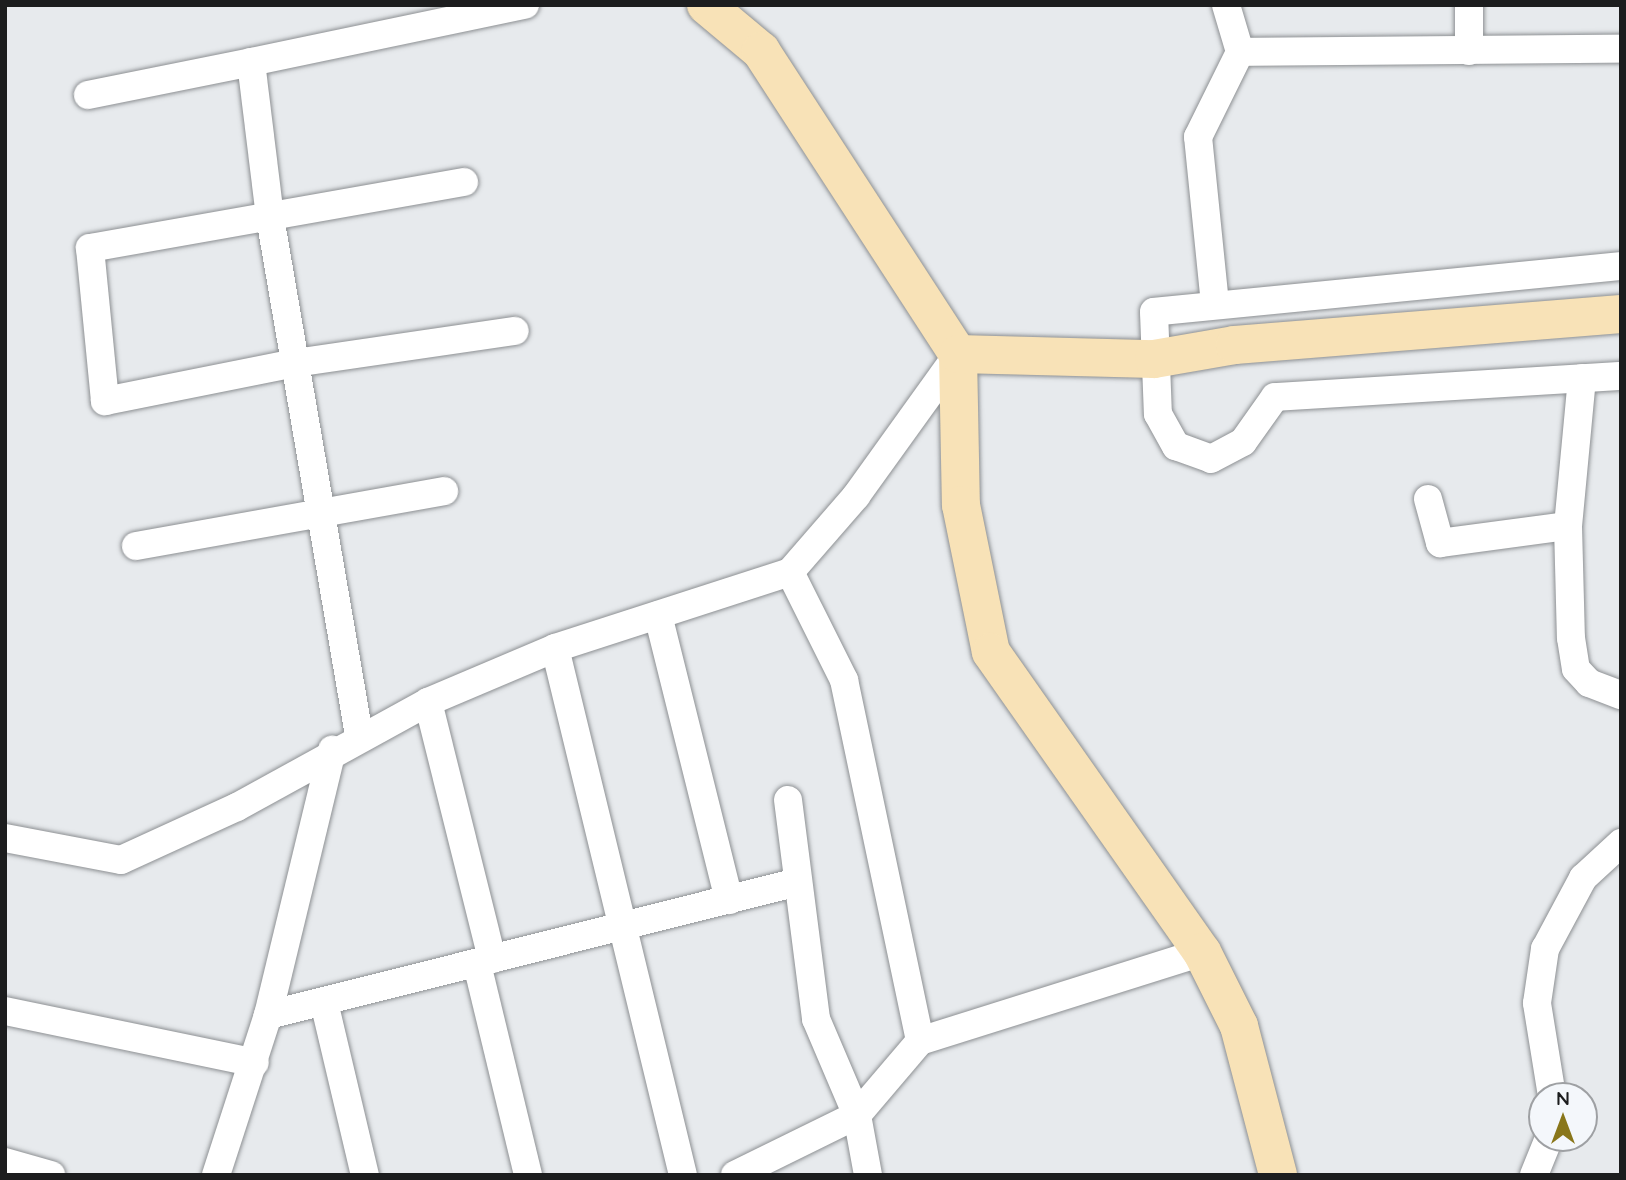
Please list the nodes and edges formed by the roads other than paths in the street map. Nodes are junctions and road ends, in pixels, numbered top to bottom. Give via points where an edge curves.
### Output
1 (525, 5) edge
2 (706, 5) edge
3 (1226, 5) edge
4 (1469, 5) edge
5 (1621, 49) edge
6 (1469, 51) junction
7 (1240, 52) junction
8 (251, 62) junction
9 (88, 95) dead end
10 (464, 182) dead end
11 (270, 217) junction
12 (1621, 266) edge
13 (1215, 304) junction
14 (1621, 314) edge
15 (515, 331) dead end
16 (958, 354) junction
17 (1154, 359) junction
18 (295, 363) junction
19 (1621, 376) edge
20 (1582, 378) junction
21 (444, 491) dead end
22 (1428, 499) dead end
23 (320, 512) junction
24 (1568, 527) junction
25 (136, 546) dead end
26 (790, 572) junction
27 (658, 615) junction
28 (555, 648) junction
29 (1621, 695) edge
30 (428, 702) junction
31 (359, 735) junction
32 (332, 750) junction
33 (788, 800) dead end
34 (5, 838) edge
35 (1621, 843) edge
36 (799, 882) junction
37 (729, 900) junction
38 (622, 926) junction
39 (1202, 952) junction
40 (484, 962) junction
41 (324, 1002) junction
42 (5, 1011) edge
43 (268, 1015) junction
44 (920, 1041) junction
45 (255, 1063) junction
46 (1550, 1082) edge
47 (857, 1115) junction
48 (1543, 1152) edge
49 (5, 1162) edge
50 (51, 1175) edge
51 (216, 1175) edge
52 (365, 1175) edge
53 (528, 1175) edge
54 (683, 1175) edge
55 (735, 1175) edge
56 (868, 1175) edge
57 (1278, 1175) edge
58 (1534, 1175) edge

1 - 8 street
2 - 16 street via 761,51
3 - 7 street
4 - 6 street
5 - 6 street
6 - 7 street
7 - 13 street via 1198,137
8 - 9 street
8 - 11 street
10 - 11 street
11 - 18 street
11 - 18 street via 90,248 105,401
12 - 13 street
13 - 17 street via 1154,312
14 - 17 street via 1235,345
15 - 18 street
16 - 17 street
16 - 26 street via 856,496
16 - 39 street via 961,505 991,652
17 - 20 street via 1158,414 1176,446 1211,459 1243,442 1275,397
18 - 23 street
19 - 20 street
20 - 24 street
21 - 23 street
22 - 24 street via 1440,543
23 - 25 street
23 - 31 street
24 - 29 street via 1576,669 1589,683
26 - 27 street
26 - 44 street via 844,680
27 - 28 street
27 - 37 street
28 - 30 street
28 - 38 street
30 - 31 street
30 - 40 street
31 - 32 street
32 - 34 street via 237,807 121,860
32 - 43 street
33 - 36 street
35 - 46 street via 1583,878 1545,949 1537,1003
36 - 37 street
36 - 47 street via 816,1019
37 - 38 street
38 - 40 street
38 - 54 street
39 - 44 street
39 - 57 street via 1240,1026
40 - 41 street
40 - 53 street
41 - 43 street
41 - 52 street
42 - 45 street
43 - 45 street
44 - 47 street
45 - 51 street
47 - 55 street
47 - 56 street
48 - 58 street
49 - 50 street

